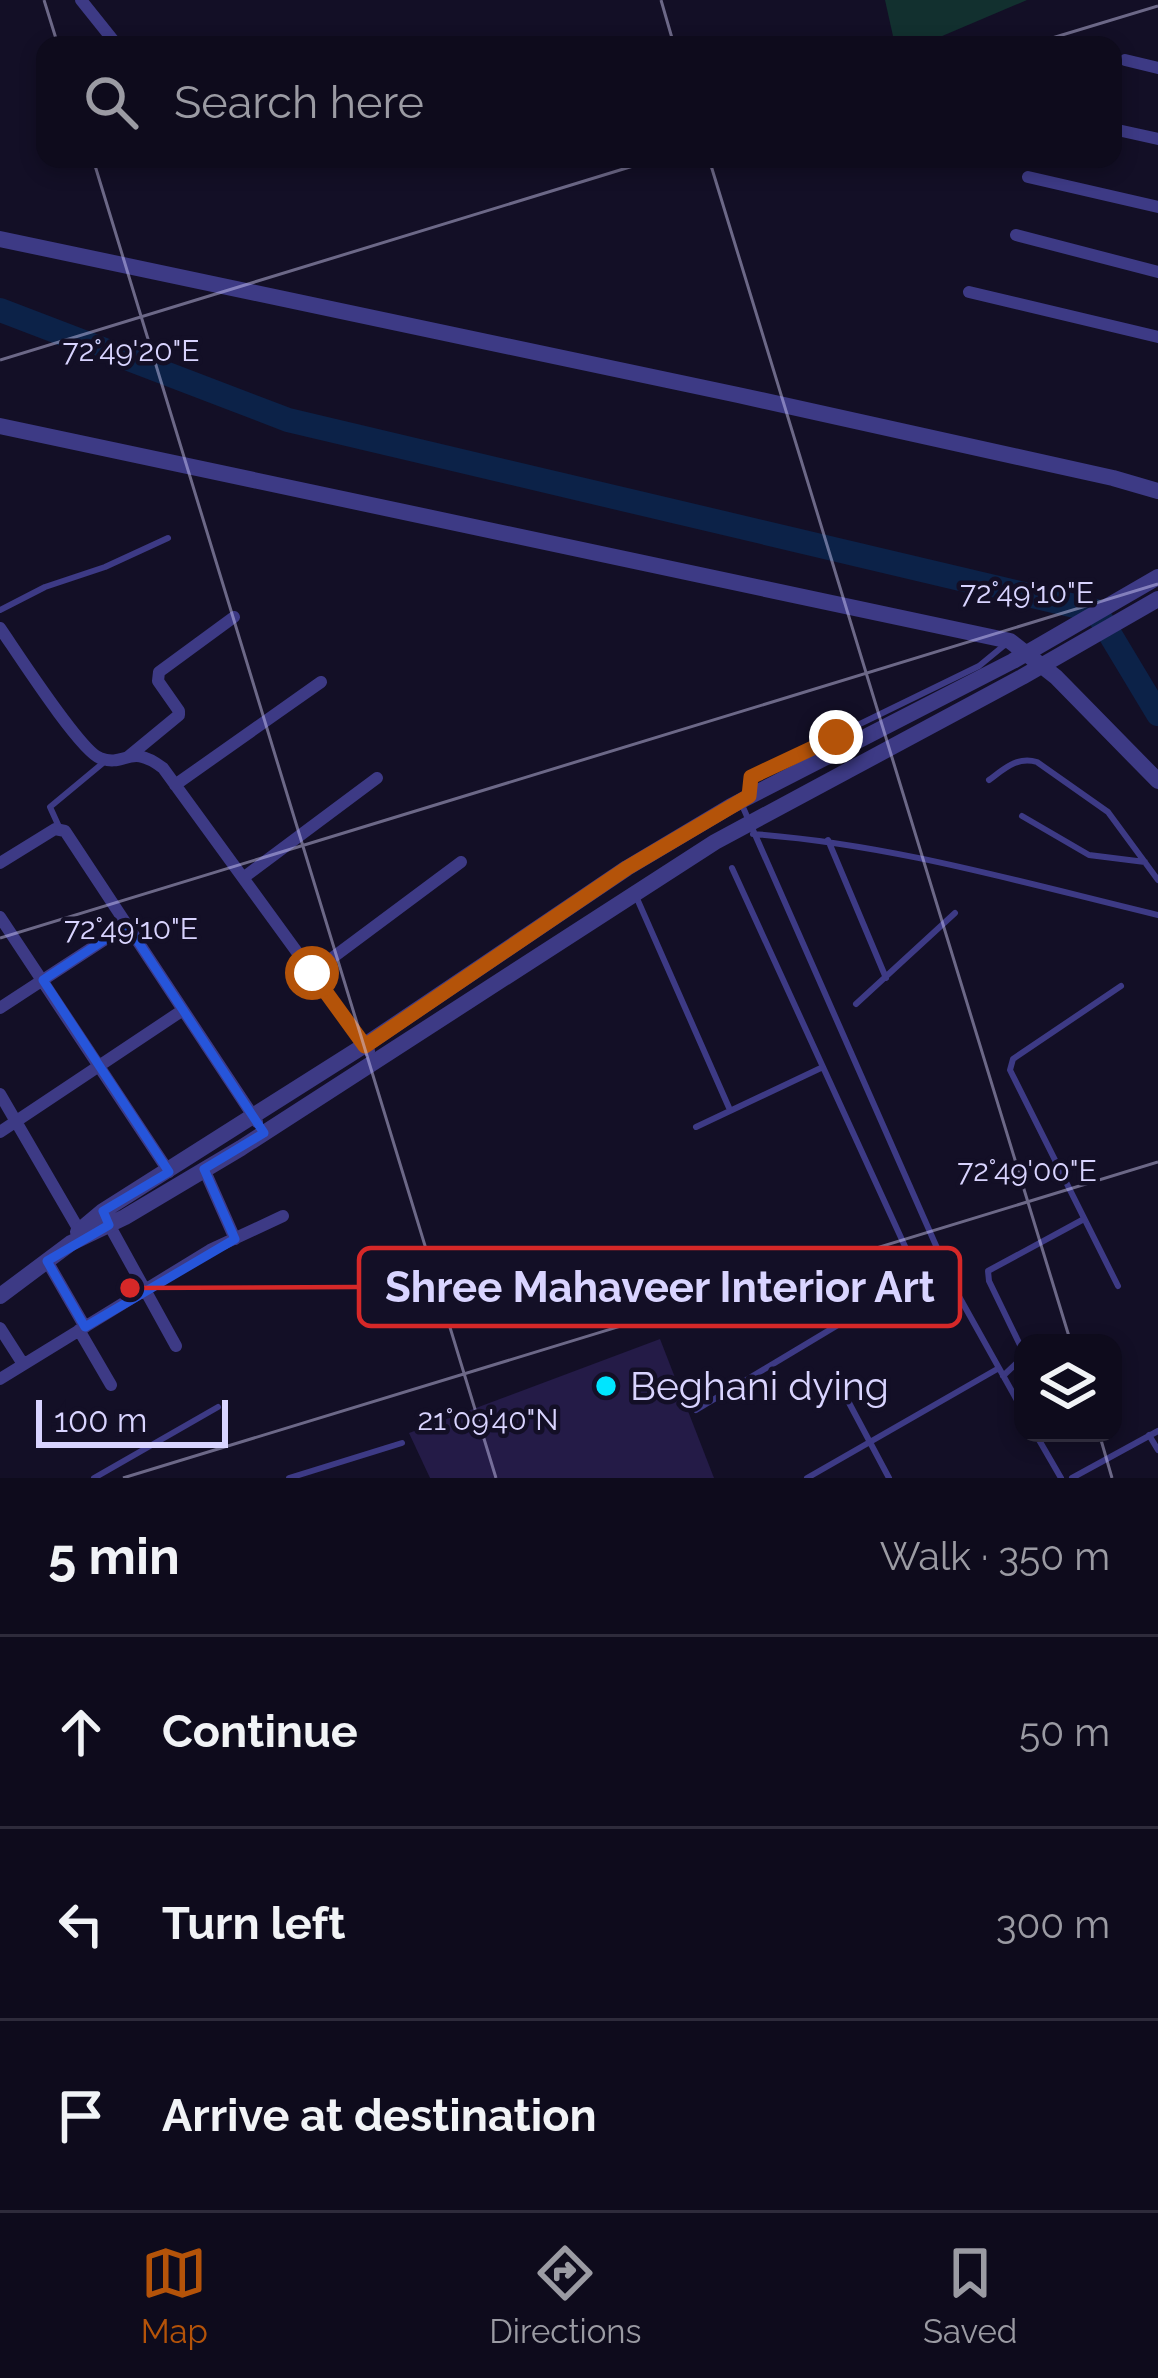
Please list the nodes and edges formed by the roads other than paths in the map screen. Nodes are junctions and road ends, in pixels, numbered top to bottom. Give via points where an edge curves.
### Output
1 (81, 0) edge
2 (110, 36) edge
3 (1125, 60) dead end
4 (1158, 68) edge
5 (1122, 131) edge
6 (1158, 139) edge
7 (1028, 177) dead end
8 (1158, 207) edge
9 (1016, 235) dead end
10 (0, 238) edge
11 (1158, 272) edge
12 (969, 292) dead end
13 (1158, 337) edge
14 (0, 426) edge
15 (1158, 491) edge
16 (168, 538) dead end
17 (1158, 577) edge
18 (1158, 598) edge
19 (0, 610) edge
20 (235, 617) dead end
21 (0, 628) edge
22 (1010, 641) junction
23 (1018, 669) junction
24 (321, 682) dead end
25 (127, 757) junction
26 (106, 760) junction
27 (377, 778) dead end
28 (989, 781) dead end
29 (1158, 781) edge
30 (175, 785) junction
31 (744, 798) junction
32 (1022, 815) dead end
33 (59, 829) junction
34 (751, 829) junction
35 (828, 840) junction
36 (461, 862) dead end
37 (1145, 862) junction
38 (0, 863) edge
39 (732, 868) dead end
40 (243, 878) junction
41 (1158, 880) edge
42 (635, 894) junction
43 (1156, 913) edge
44 (956, 914) dead end
45 (0, 917) edge
46 (127, 925) junction
47 (312, 973) junction
48 (886, 978) junction
49 (43, 980) junction
50 (1121, 986) dead end
51 (856, 1004) dead end
52 (0, 1008) edge
53 (183, 1010) junction
54 (365, 1046) junction
55 (376, 1062) junction
56 (100, 1067) junction
57 (823, 1067) junction
58 (0, 1094) edge
59 (730, 1110) junction
60 (18, 1121) junction
61 (259, 1125) junction
62 (696, 1126) dead end
63 (0, 1132) edge
64 (204, 1169) junction
65 (169, 1172) junction
66 (284, 1216) dead end
67 (106, 1218) junction
68 (1084, 1219) junction
69 (75, 1236) junction
70 (235, 1239) junction
71 (46, 1261) junction
72 (944, 1262) junction
73 (919, 1277) junction
74 (1118, 1286) dead end
75 (144, 1290) junction
76 (0, 1296) edge
77 (0, 1328) edge
78 (82, 1329) junction
79 (176, 1346) dead end
80 (23, 1364) junction
81 (1001, 1372) junction
82 (0, 1378) edge
83 (839, 1384) dead end
84 (110, 1385) dead end
85 (1014, 1395) edge
86 (218, 1407) dead end
87 (696, 1410) dead end
88 (1158, 1431) edge
89 (1149, 1436) junction
90 (871, 1442) junction
91 (1041, 1442) edge
92 (402, 1443) dead end
93 (1158, 1450) edge
94 (94, 1478) edge
95 (289, 1478) edge
96 (807, 1478) edge
97 (890, 1478) edge
98 (1061, 1478) edge
99 (1072, 1478) edge

1 - 2 street
3 - 4 street
5 - 6 street
7 - 8 street
9 - 11 street
10 - 15 street
12 - 13 street
14 - 22 street
16 - 19 lane
17 - 23 street
18 - 23 street
20 - 25 street via 159,672 179,715
21 - 26 street via 68,724
22 - 29 street
22 - 31 lane via 979,666 751,777
23 - 31 street
23 - 34 street
24 - 30 street
25 - 26 street
25 - 30 street via 148,757
26 - 33 lane via 50,807
27 - 40 street
28 - 37 lane via 1018,761 1037,762 1108,812
30 - 40 street
31 - 34 lane
31 - 54 street
32 - 37 lane via 1089,855
33 - 38 street
33 - 46 street
34 - 35 lane
34 - 42 street
34 - 72 lane
35 - 43 lane
35 - 48 lane
36 - 47 street
37 - 41 lane
39 - 57 lane
40 - 47 street
42 - 55 street
42 - 59 lane
44 - 48 lane
45 - 49 street
46 - 49 street
46 - 53 street
47 - 54 street
48 - 51 lane
49 - 52 street
49 - 56 street
50 - 68 lane via 1010,1064
53 - 56 street
53 - 61 street
54 - 55 street
54 - 61 street
55 - 61 street
56 - 60 street
56 - 65 street
57 - 59 lane
57 - 73 lane
58 - 60 street
59 - 62 lane
60 - 63 street
60 - 69 street
61 - 64 street
61 - 65 street
64 - 67 street
64 - 70 street
65 - 67 street
66 - 70 street
67 - 69 street
67 - 75 street
68 - 74 lane
68 - 81 lane via 988,1270 1022,1349
69 - 71 street
70 - 75 street
71 - 76 street
71 - 78 street
72 - 73 lane
72 - 81 lane
73 - 87 lane
75 - 78 street
75 - 79 street
77 - 80 street
78 - 80 street
78 - 84 street
80 - 82 street
81 - 85 lane
81 - 90 lane
83 - 90 lane
86 - 94 lane
88 - 89 lane
89 - 93 lane
89 - 99 lane
90 - 96 lane
90 - 97 lane
91 - 98 lane
92 - 95 lane

